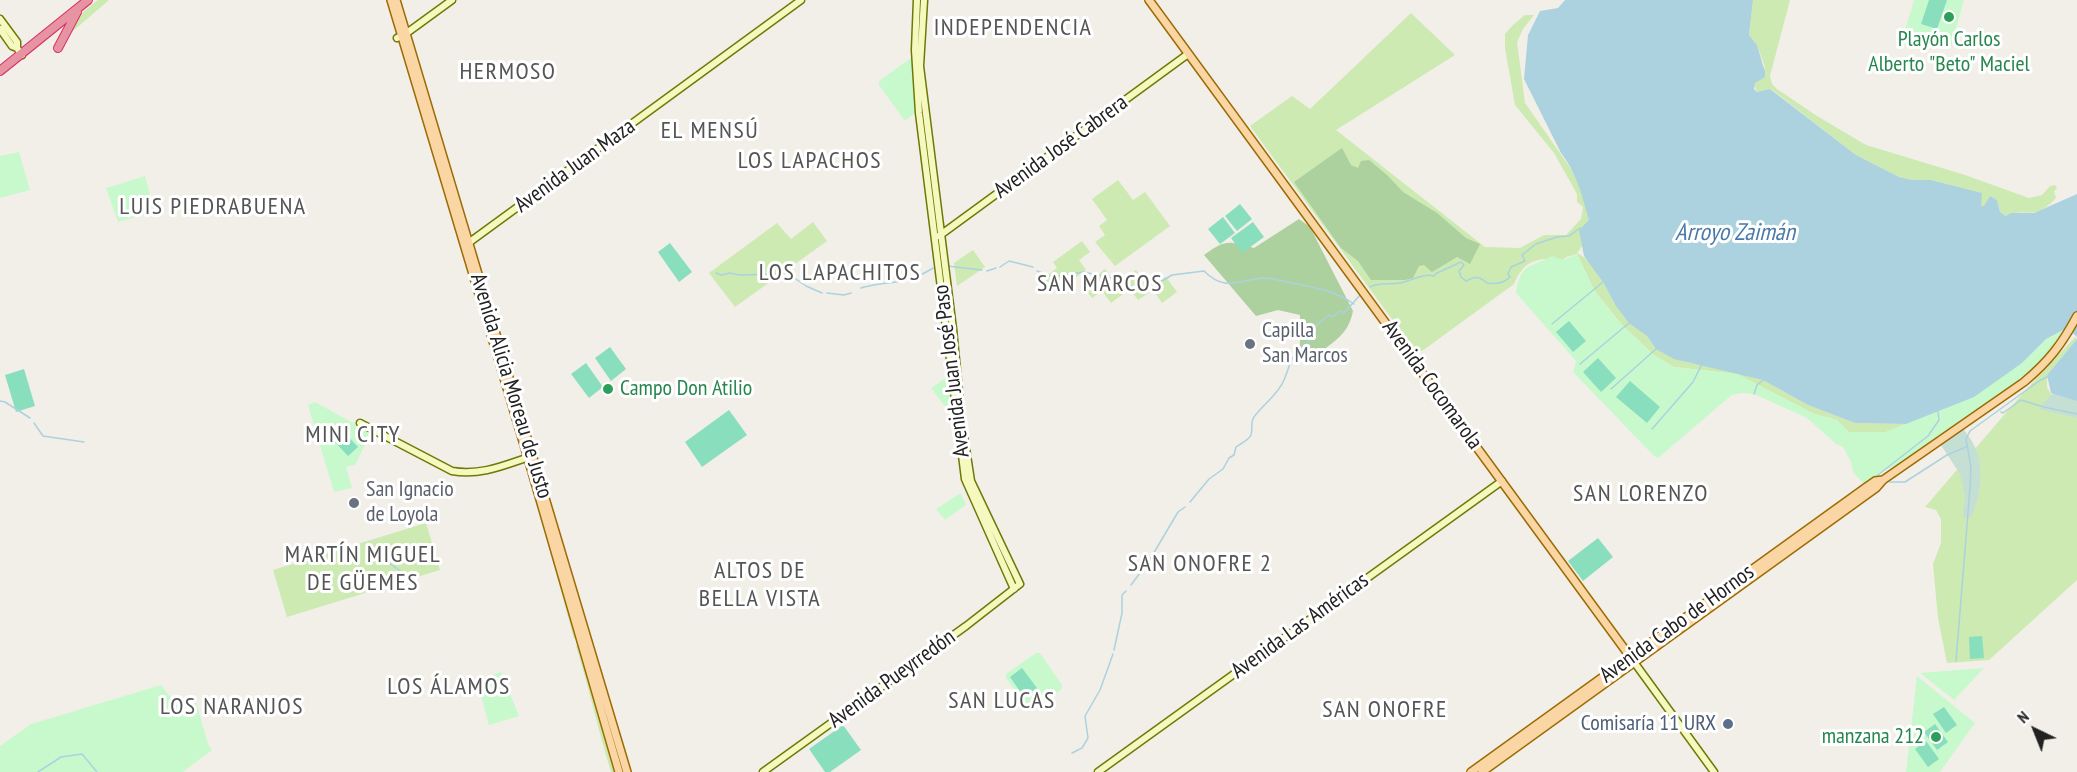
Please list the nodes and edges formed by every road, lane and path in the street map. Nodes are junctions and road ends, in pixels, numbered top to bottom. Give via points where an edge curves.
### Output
1 (88, 0) edge
2 (391, 0) edge
3 (396, 0) edge
4 (452, 0) edge
5 (801, 0) edge
6 (917, 0) edge
7 (924, 0) edge
8 (1149, 0) edge
9 (79, 8) junction
10 (0, 19) edge
11 (0, 29) edge
12 (401, 36) junction
13 (58, 48) dead end
14 (20, 51) junction
15 (1188, 54) junction
16 (0, 71) edge
17 (937, 237) junction
18 (466, 244) junction
19 (2077, 316) edge
20 (360, 423) dead end
21 (530, 457) junction
22 (1502, 482) junction
23 (1020, 584) joint
24 (1014, 589) junction
25 (1633, 660) junction
26 (619, 772) edge
27 (627, 772) edge
28 (763, 772) edge
29 (1098, 772) edge
30 (1472, 772) edge
31 (1482, 772) edge
32 (1714, 772) edge

1 - 9 highway
2 - 12 main road, Avenida Alicia Moreau de Justo
3 - 12 main road, Avenida Alicia Moreau de Justo
4 - 12 main road
5 - 18 main road, Avenida Juan Maza
6 - 17 main road, Avenida Juan José Paso via 919,113
7 - 17 main road, Avenida Juan José Paso via 920,66
8 - 15 main road, Avenida Cocomarola
9 - 13 highway
9 - 14 highway
10 - 14 main road
11 - 14 main road
12 - 18 main road, Avenida Alicia Moreau de Justo
14 - 16 highway
15 - 17 main road, Avenida José Cabrera
15 - 22 main road, Avenida Cocomarola
17 - 23 main road, Avenida Juan José Paso via 953,328 971,482
17 - 24 main road, Avenida Juan José Paso via 966,485
18 - 21 main road, Avenida Alicia Moreau de Justo
19 - 25 main road, Avenida Cabo de Hornos via 2043,366
20 - 21 main road via 452,471 482,472
21 - 26 main road, Avenida Alicia Moreau de Justo
21 - 27 main road, Avenida Alicia Moreau de Justo
22 - 25 main road, Avenida Cocomarola
22 - 29 main road, Avenida Las Américas
23 - 24 main road, Avenida Pueyrredón
24 - 28 main road, Avenida Pueyrredón
25 - 30 main road, Avenida Cabo de Hornos
25 - 31 main road, Avenida Cabo de Hornos
25 - 32 main road, Avenida Cocomarola

